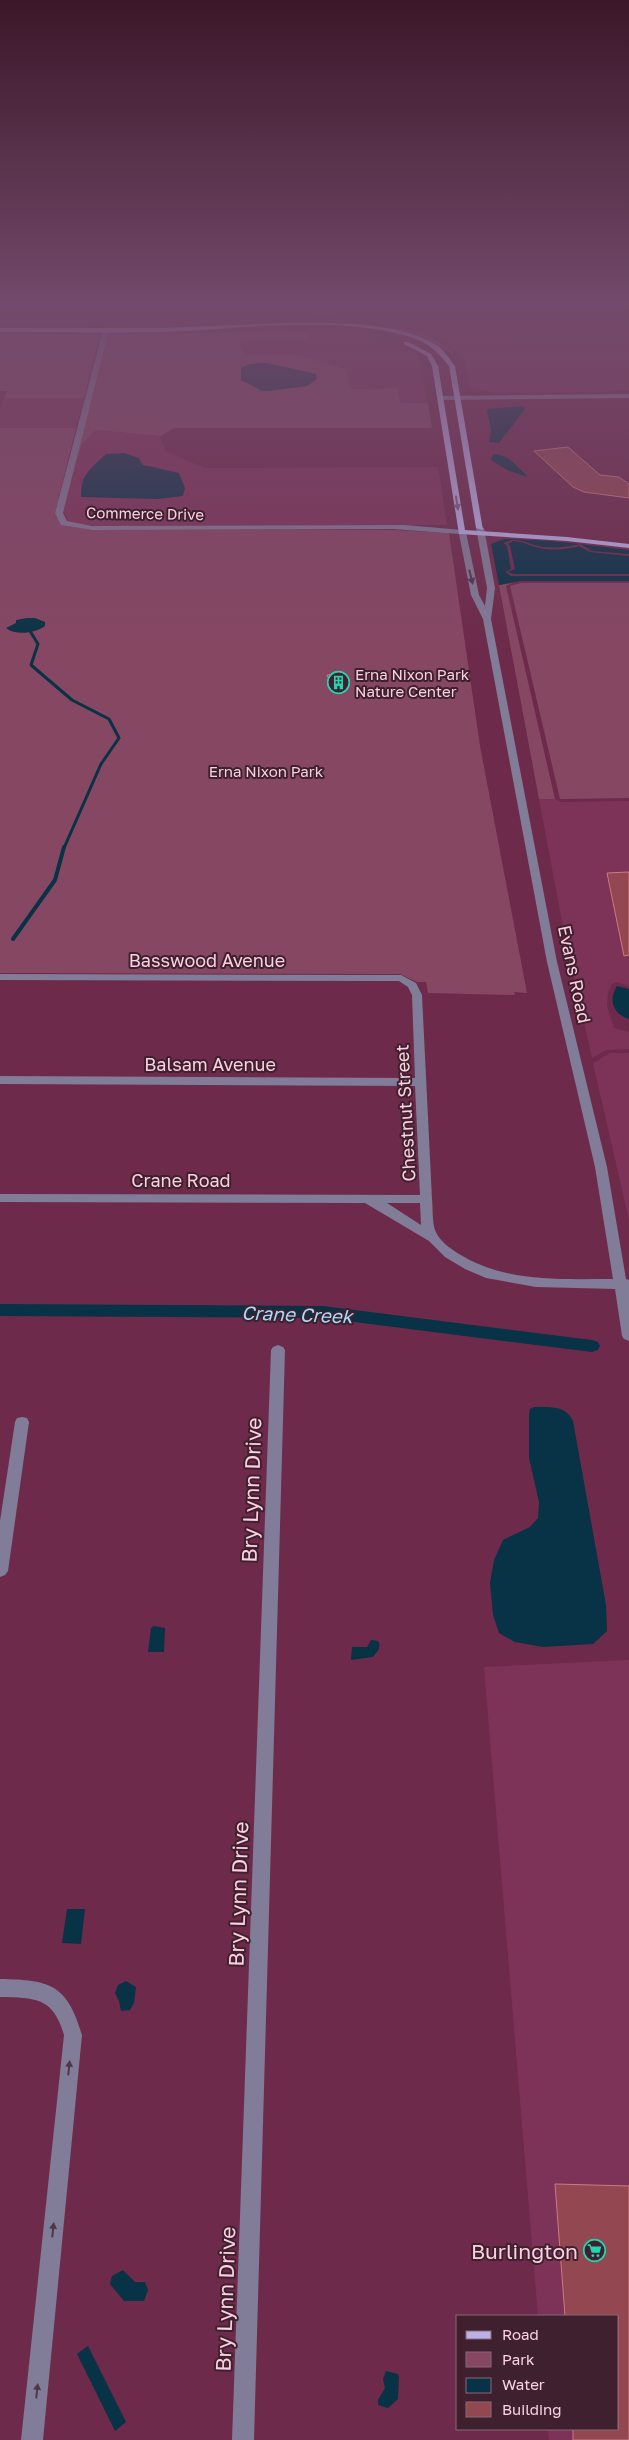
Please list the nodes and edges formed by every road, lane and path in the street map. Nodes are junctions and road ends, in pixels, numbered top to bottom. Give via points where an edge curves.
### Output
1 (83, 421) edge
2 (444, 421) edge
3 (462, 421) edge
4 (461, 530) junction
5 (480, 531) junction
6 (629, 539) edge
7 (629, 546) edge
8 (487, 618) junction
9 (0, 977) edge
10 (412, 985) joint
11 (0, 1080) edge
12 (421, 1082) junction
13 (0, 1198) edge
14 (361, 1199) junction
15 (426, 1199) junction
16 (433, 1238) junction
17 (625, 1284) edge
18 (629, 1336) edge
19 (278, 1350) dead end
20 (22, 1422) dead end
21 (0, 1570) edge
22 (0, 1988) edge
23 (32, 2440) edge
24 (243, 2440) edge

1 - 4 street, Commerce Drive via 59,513 64,523 92,528
2 -> 4 main road
3 - 5 main road
4 - 5 main road
4 -> 8 street, Evans Road via 475,595
5 - 6 main road via 558,532
5 - 7 main road
5 - 8 street, Evans Road via 490,588
8 - 17 street, Evans Road via 549,949
9 - 10 street, Basswood Avenue via 401,978
10 - 12 street, Chestnut Street via 417,995
11 - 12 street, Balsam Avenue
12 - 15 street, Chestnut Street
13 - 14 street, Crane Road
14 - 15 street, Crane Road
14 - 16 street, Crane Road via 379,1204
15 - 16 street, Chestnut Street via 428,1229
16 - 17 street, Crane Road via 436,1244 463,1263 500,1277 535,1284
17 - 18 street, Evans Road
19 - 24 street, Bry Lynn Drive
20 - 21 street
23 -> 22 street via 73,2035 69,2020 54,1997 38,1988

